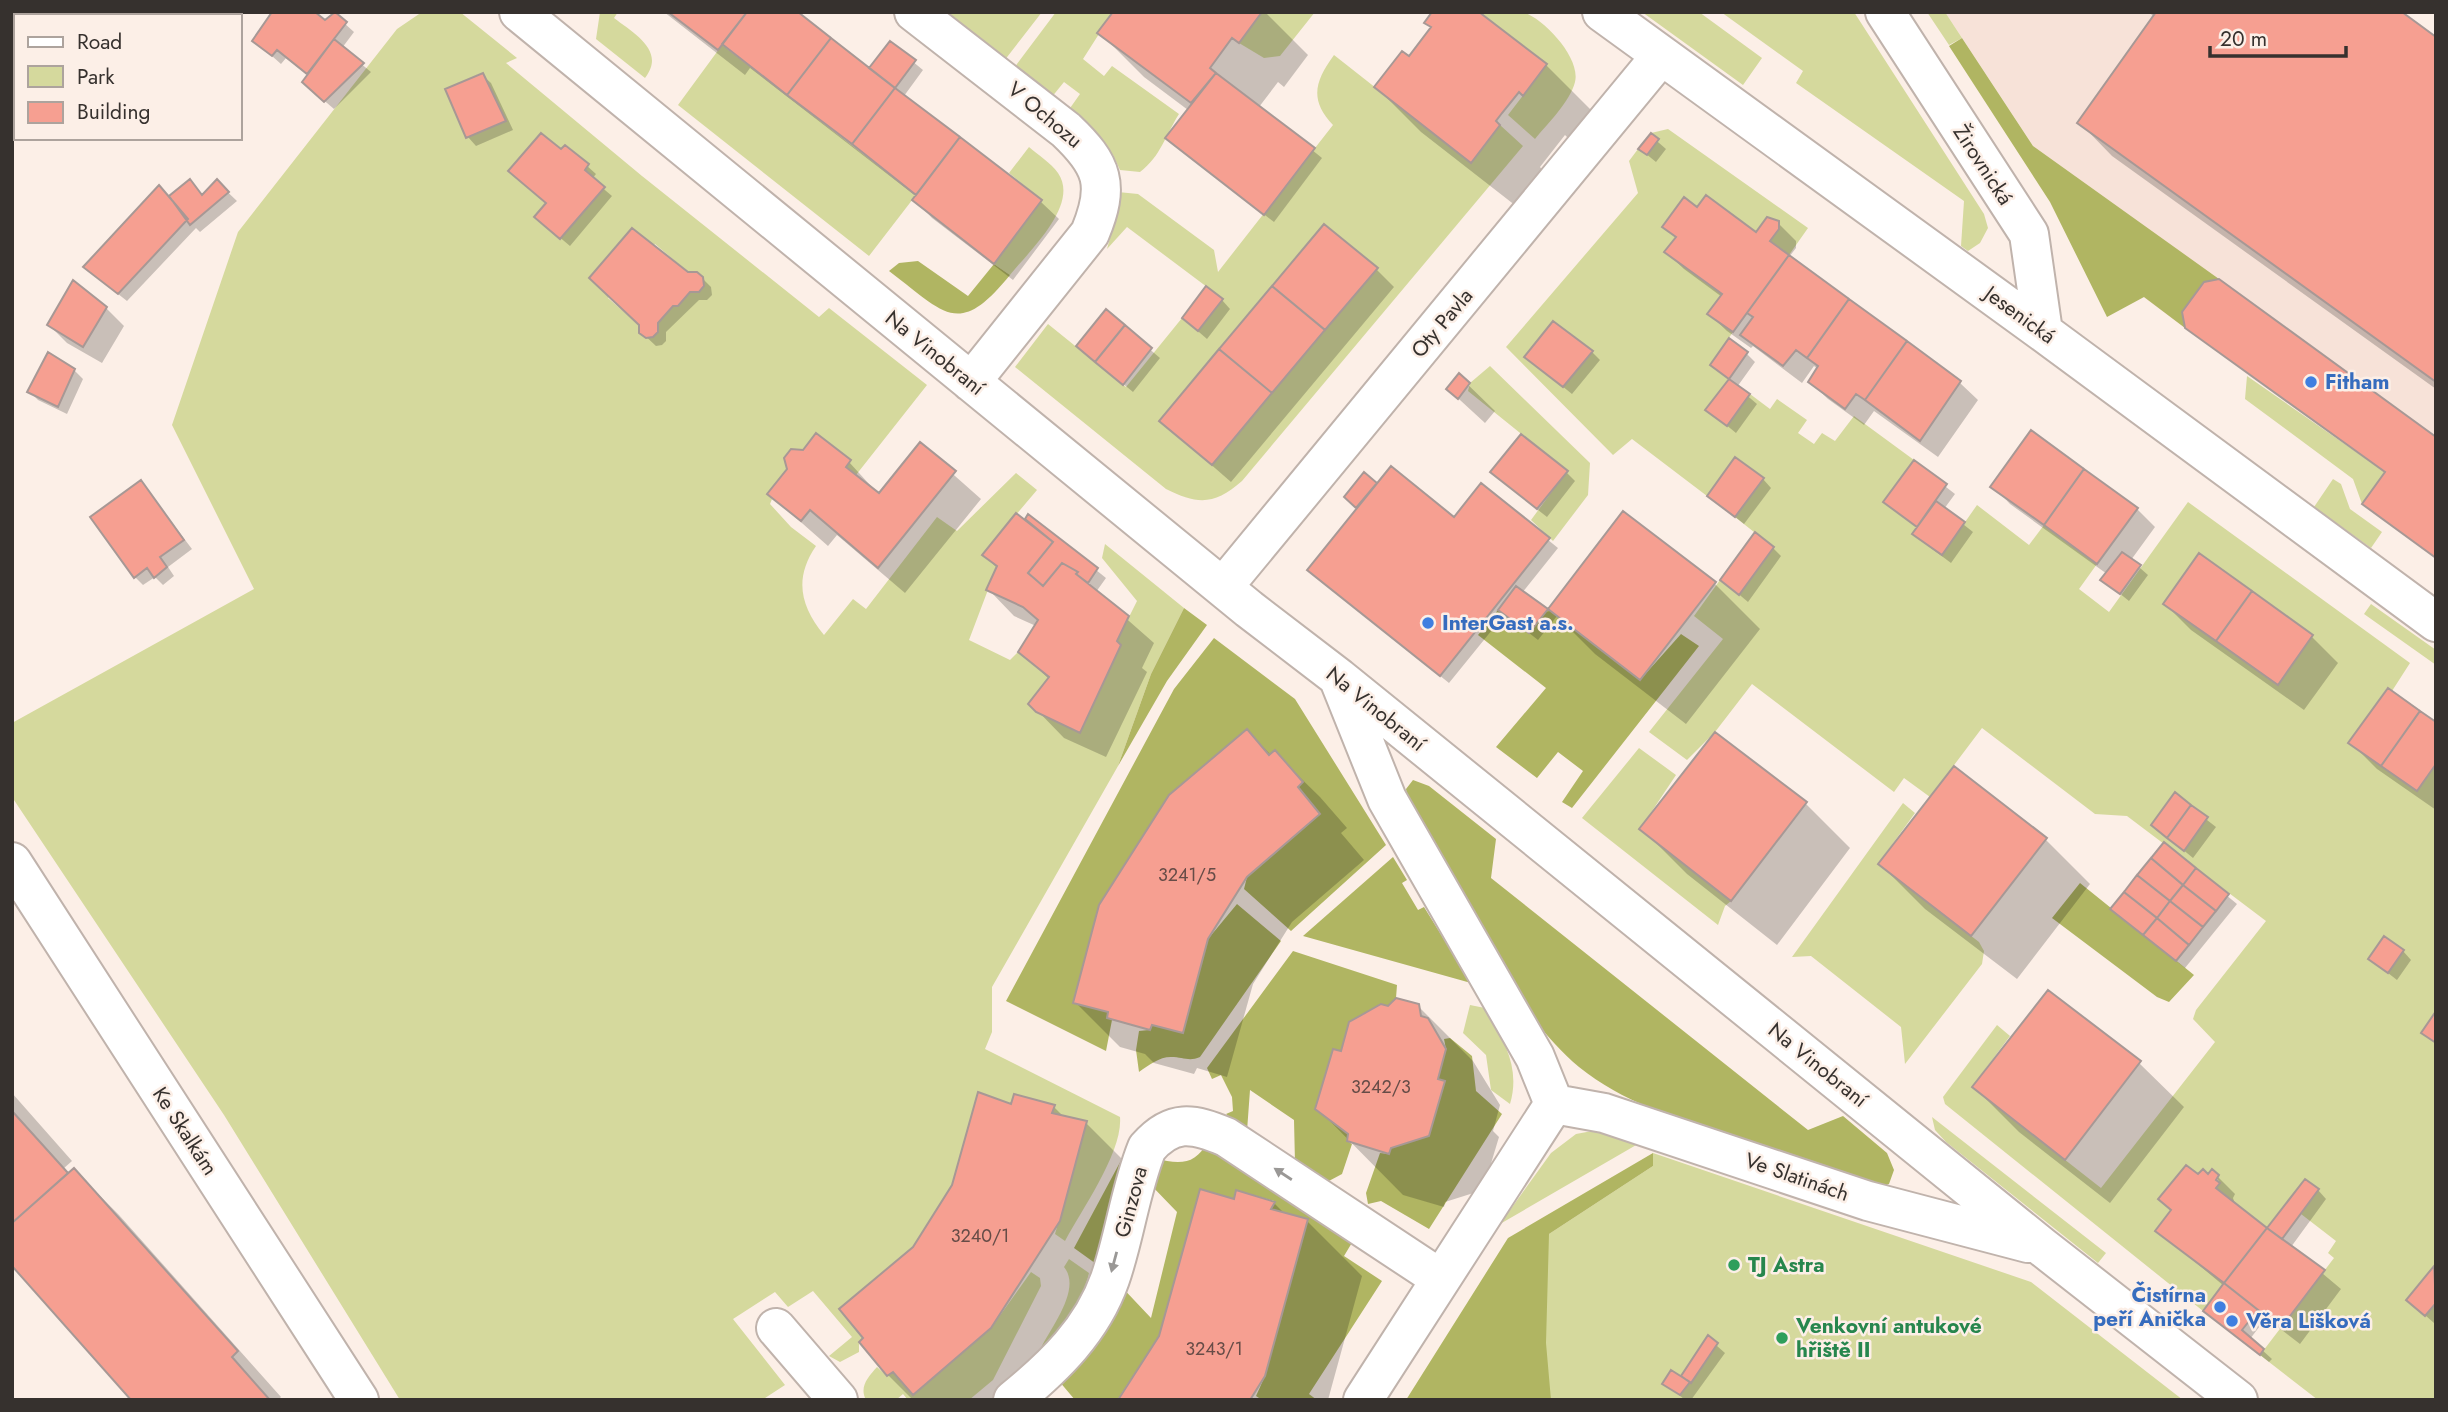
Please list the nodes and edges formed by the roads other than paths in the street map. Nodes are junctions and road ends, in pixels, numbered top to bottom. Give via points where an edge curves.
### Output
1 (519, 12) edge
2 (914, 12) edge
3 (1602, 12) edge
4 (1885, 12) edge
5 (12, 48) edge
6 (12, 57) edge
7 (1660, 57) junction
8 (2043, 332) junction
9 (971, 382) junction
10 (1223, 587) junction
11 (2436, 622) edge
12 (1339, 678) junction
13 (12, 862) edge
14 (1554, 1104) junction
15 (2041, 1246) junction
16 (1441, 1279) junction
17 (776, 1328) dead end
18 (1017, 1397) edge
19 (359, 1400) edge
20 (838, 1400) edge
21 (1363, 1400) edge
22 (2238, 1400) edge

1 - 9 street, Na Vinobraní
2 - 9 street, V Ochozu via 1066,130 1087,150 1102,176 1100,208 1090,233
3 - 7 street, Jesenická
4 - 8 street, Žirovnická via 2029,234
5 - 6 street
7 - 8 street, Jesenická
7 - 10 street, Oty Pavla
8 - 11 street, Jesenická
9 - 10 street, Na Vinobraní
10 - 12 street, Na Vinobraní
12 - 14 street via 1387,799 1535,1057
12 - 15 street, Na Vinobraní
13 - 19 street, Ke Skalkám
14 - 15 street, Ve Slatinách via 1604,1112 1868,1201
14 - 16 street
15 - 22 street, Na Vinobraní
16 -> 18 street, Ginzova via 1226,1137 1184,1125 1160,1132 1147,1148 1110,1279 1088,1324 1059,1361
16 - 21 street
17 - 20 street

